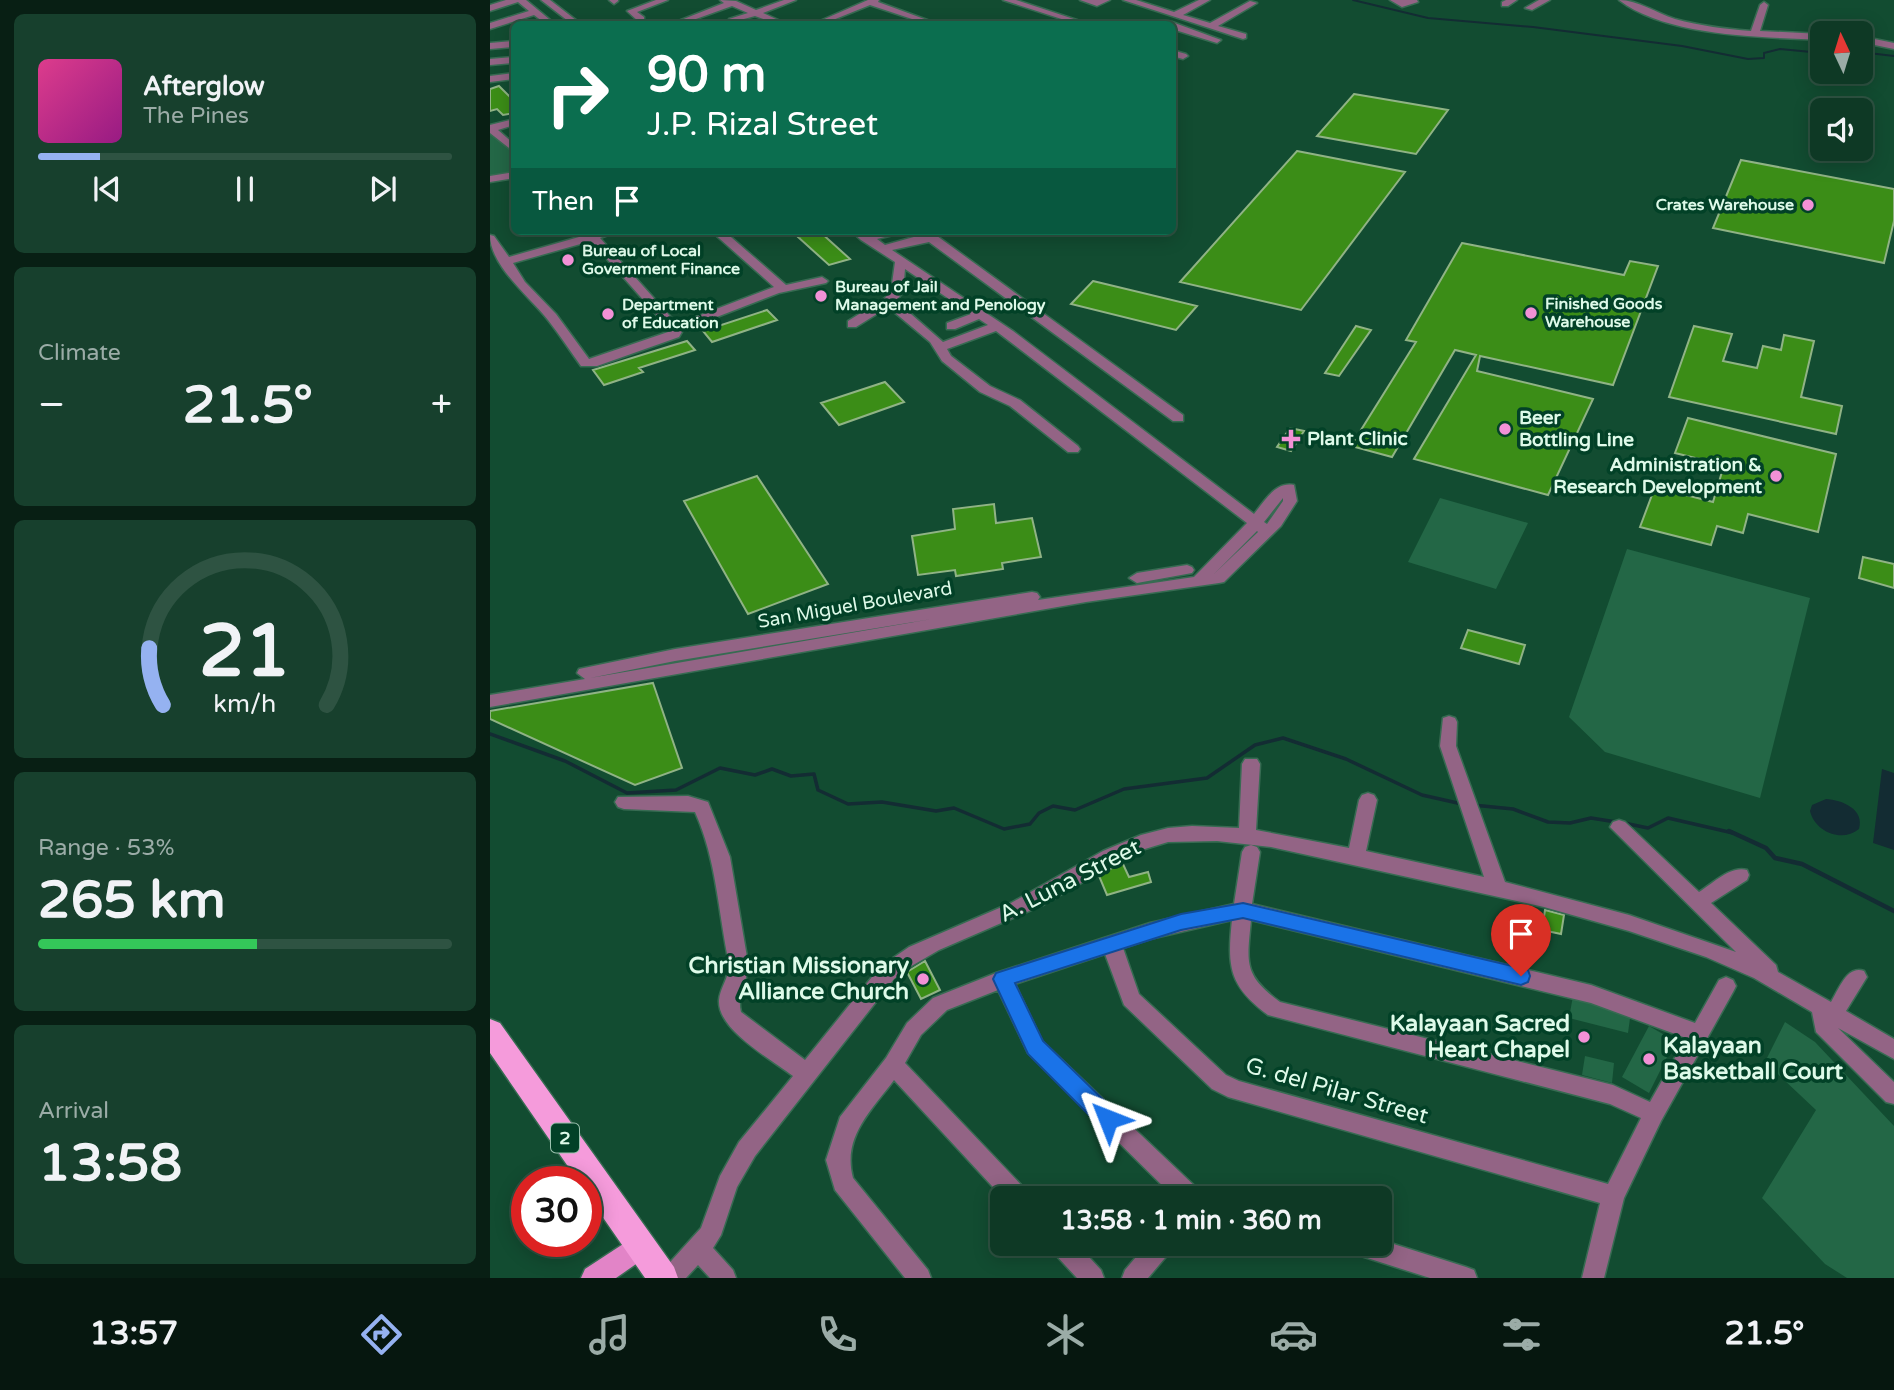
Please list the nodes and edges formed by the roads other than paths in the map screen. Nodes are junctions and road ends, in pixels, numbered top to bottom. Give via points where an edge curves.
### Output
1 (515, 0) edge
2 (545, 0) edge
3 (664, 0) edge
4 (755, 0) edge
5 (792, 0) edge
6 (1084, 0) edge
7 (1106, 0) edge
8 (1127, 0) edge
9 (1163, 0) edge
10 (1206, 0) edge
11 (1394, 0) edge
12 (1413, 0) edge
13 (1546, 0) edge
14 (1623, 0) edge
15 (872, 1) edge
16 (1014, 1) edge
17 (732, 3) edge
18 (1253, 3) dead end
19 (1229, 4) dead end
20 (528, 5) edge
21 (1764, 5) dead end
22 (1149, 7) junction
23 (490, 8) edge
24 (1242, 8) junction
25 (1529, 8) dead end
26 (756, 13) junction
27 (1179, 16) junction
28 (490, 17) edge
29 (641, 19) dead end
30 (547, 21) edge
31 (573, 21) edge
32 (683, 21) edge
33 (735, 21) edge
34 (776, 21) edge
35 (824, 21) edge
36 (926, 21) edge
37 (1076, 21) edge
38 (1174, 21) edge
39 (490, 26) edge
40 (1210, 26) junction
41 (1176, 27) edge
42 (1754, 35) junction
43 (1243, 36) dead end
44 (1810, 37) edge
45 (1217, 40) dead end
46 (1873, 42) edge
47 (511, 44) edge
48 (490, 46) edge
49 (1894, 46) edge
50 (1176, 54) edge
51 (1183, 56) dead end
52 (511, 60) edge
53 (490, 62) edge
54 (511, 76) edge
55 (490, 79) edge
56 (511, 123) edge
57 (490, 129) edge
58 (511, 146) edge
59 (511, 176) edge
60 (490, 179) edge
61 (588, 235) edge
62 (592, 235) edge
63 (721, 235) edge
64 (862, 235) edge
65 (928, 235) edge
66 (490, 238) edge
67 (883, 249) junction
68 (507, 261) junction
69 (900, 263) junction
70 (822, 281) dead end
71 (781, 290) junction
72 (889, 301) junction
73 (980, 314) junction
74 (852, 324) dead end
75 (950, 326) dead end
76 (998, 326) junction
77 (674, 332) junction
78 (939, 348) junction
79 (1178, 418) dead end
80 (1073, 449) dead end
81 (601, 676) junction
82 (490, 691) edge
83 (490, 701) edge
84 (1449, 722) dead end
85 (1251, 764) dead end
86 (1368, 800) dead end
87 (624, 802) dead end
88 (1619, 827) dead end
89 (1249, 845) junction
90 (1356, 857) junction
91 (1740, 875) dead end
92 (1497, 887) junction
93 (1698, 902) junction
94 (1243, 911) junction
95 (1112, 945) junction
96 (1857, 977) dead end
97 (1003, 979) junction
98 (1782, 983) junction
99 (1726, 986) dead end
100 (1829, 1009) junction
101 (490, 1031) edge
102 (1701, 1034) junction
103 (1894, 1050) edge
104 (892, 1065) junction
105 (807, 1074) junction
106 (1893, 1095) edge
107 (1654, 1114) junction
108 (1006, 1186) edge
109 (1179, 1186) edge
110 (1613, 1196) junction
111 (640, 1246) junction
112 (700, 1250) junction
113 (1392, 1255) edge
114 (1072, 1256) edge
115 (1151, 1256) edge
116 (594, 1278) edge
117 (663, 1278) edge
118 (671, 1278) edge
119 (725, 1278) edge
120 (920, 1278) edge
121 (1093, 1278) edge
122 (1133, 1278) edge
123 (1466, 1278) edge
124 (1593, 1278) edge

1 - 23 street
2 - 31 street
3 - 29 street via 631,11
4 - 17 street
5 - 26 street
6 - 7 street
8 - 22 street
9 - 22 street
10 - 27 street
11 - 12 street via 1408,4
13 - 25 street
14 - 42 street via 1689,26
15 - 35 street
15 - 36 street
16 - 37 street
17 - 26 street
17 - 32 street
18 - 24 street
19 - 24 street
20 - 28 street
20 - 30 street
20 - 39 street
21 - 42 street
22 - 27 street
24 - 40 street
26 - 33 street
26 - 34 street
27 - 38 street
27 - 40 street
40 - 43 street
41 - 45 street
42 - 44 street
46 - 49 street
47 - 48 street
50 - 51 street
52 - 53 street
54 - 55 street
56 - 57 street
57 - 58 street
59 - 60 street
61 - 68 street
62 - 77 street
63 - 71 street
64 - 67 street
65 - 67 street
65 - 79 street
66 - 68 street
67 - 69 street
68 - 77 street via 588,363
69 - 72 street via 897,292
69 - 73 street
70 - 71 street
71 - 77 street
72 - 74 street
72 - 78 street
73 - 75 street
73 - 76 street
76 - 78 street
76 - 81 street, San Miguel Boulevard via 1261,527 1213,573
78 - 80 street via 985,389 1015,404
81 - 82 street, San Miguel Boulevard
81 - 83 street, San Miguel Boulevard
84 - 92 street via 1448,746
85 - 89 street
86 - 90 street
87 - 105 street via 702,807 717,838 731,905 739,970 730,987 729,1008 736,1021
88 - 93 street
89 - 90 street, A. Luna Street
89 - 94 street
89 - 105 street, A. Luna Street via 1187,834 1147,841 1104,860 1031,903 909,957 887,974
90 - 92 street, A. Luna Street
91 - 93 street
92 - 98 street, A. Luna Street via 1622,920 1713,951
93 - 98 street
94 - 95 street via 1181,922
94 - 102 street via 1591,994
94 - 107 street via 1241,974 1252,991 1275,1009 1613,1095
95 - 97 street
95 - 110 street, G. del Pilar Street via 1130,999 1219,1082
96 - 100 street
97 - 104 street via 931,1010
97 - 109 street via 1035,1047
98 - 100 street
99 - 102 street
100 - 103 street
100 - 106 street via 1823,1026
101 - 111 highway, 2
102 - 107 street
104 - 108 street
104 - 120 street via 843,1133 837,1160 843,1183
105 - 112 street, A. Luna Street via 737,1163
107 - 110 street
110 - 124 street
111 - 116 main road
111 - 117 highway, 2
112 - 118 street, A. Luna Street
112 - 119 street
113 - 123 street
114 - 121 street
115 - 122 street

